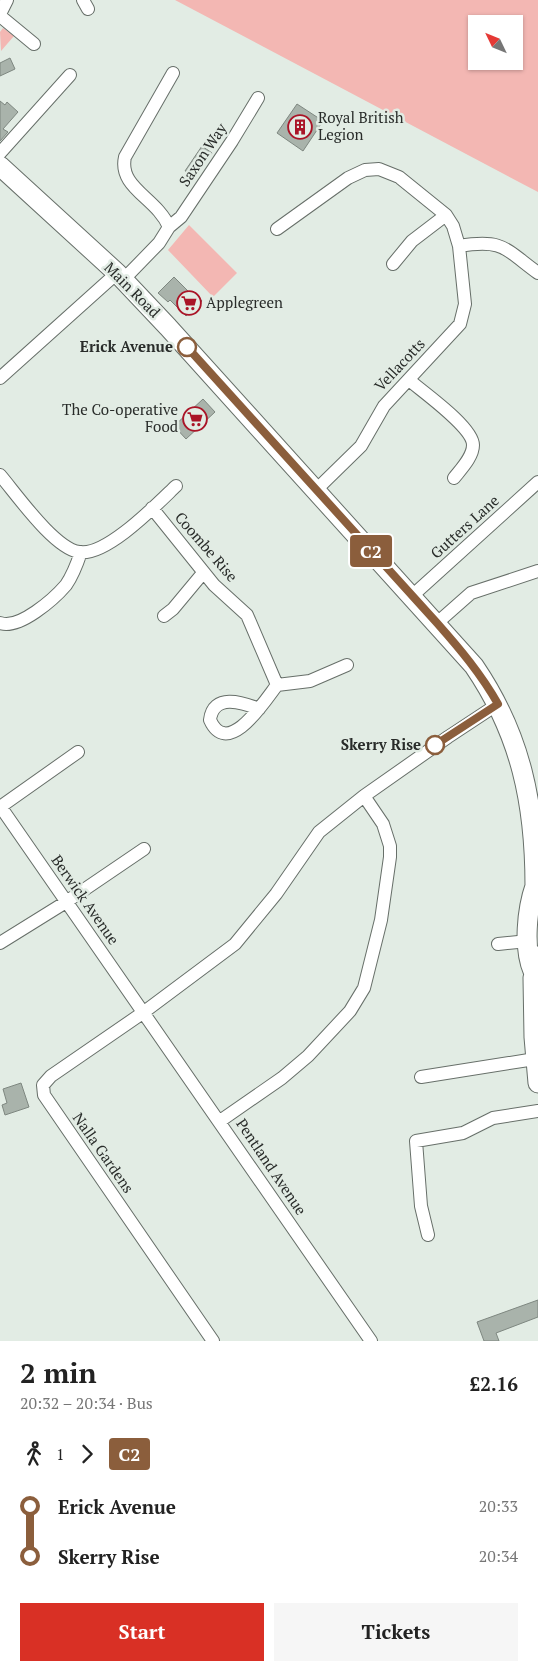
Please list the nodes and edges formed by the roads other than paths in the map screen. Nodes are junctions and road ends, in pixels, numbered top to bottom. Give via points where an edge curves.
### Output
1 (7, 0) edge
2 (0, 15) edge
3 (34, 44) dead end
4 (173, 73) dead end
5 (70, 75) dead end
6 (258, 98) dead end
7 (0, 153) edge
8 (0, 166) edge
9 (446, 215) junction
10 (169, 227) junction
11 (277, 229) dead end
12 (459, 246) junction
13 (393, 264) dead end
14 (538, 273) edge
15 (120, 276) junction
16 (0, 378) edge
17 (409, 380) junction
18 (0, 475) edge
19 (454, 478) dead end
20 (538, 482) edge
21 (176, 486) dead end
22 (316, 490) junction
23 (152, 508) junction
24 (80, 552) junction
25 (538, 571) edge
26 (204, 573) junction
27 (412, 596) junction
28 (164, 616) dead end
29 (0, 623) edge
30 (437, 623) junction
31 (347, 665) dead end
32 (277, 684) junction
33 (498, 704) junction
34 (259, 708) dead end
35 (78, 752) dead end
36 (364, 796) junction
37 (0, 807) edge
38 (144, 849) dead end
39 (536, 857) edge
40 (536, 890) edge
41 (66, 902) junction
42 (0, 943) edge
43 (498, 944) dead end
44 (535, 948) edge
45 (144, 1012) junction
46 (535, 1059) junction
47 (422, 1078) dead end
48 (538, 1083) edge
49 (538, 1111) edge
50 (220, 1121) junction
51 (428, 1235) dead end
52 (213, 1341) edge
53 (371, 1341) edge

1 - 2 street
2 - 3 street
4 - 10 street via 125,158 123,168 128,181 158,208
5 - 7 street
6 - 10 street, Saxon Way via 181,217
8 - 15 main road, Main Road
9 - 11 street, Vellacotts via 399,177 372,169 348,178
9 - 12 street, Vellacotts
9 - 13 street via 412,242
10 - 15 street, Saxon Way via 159,243
12 - 14 street via 486,242 497,244
12 - 17 street, Vellacotts via 465,304 460,324
15 - 16 street
15 - 22 main road, Main Road
17 - 19 street via 465,429 472,440 472,452
17 - 22 street, Vellacotts via 384,406 361,446
18 - 24 street via 56,538
20 - 27 street, Gutters Lane
21 - 23 street
22 - 27 main road, Main Road
23 - 24 street via 112,541 90,552
23 - 26 street, Coombe Rise
24 - 29 street via 66,584 49,602 18,621 7,625
25 - 30 street via 476,590
26 - 28 street
26 - 32 street, Coombe Rise via 247,615
27 - 30 main road, Main Road
30 - 33 main road, Main Road via 474,666
31 - 32 street via 310,681
32 - 34 street
33 - 36 street
33 - 39 main road, Main Road via 523,769
35 - 37 street
36 - 45 street via 319,832 276,894 235,944
36 - 50 street via 388,835 390,857 381,920 364,988 350,1011 308,1056
37 - 41 street, Berwick Avenue
38 - 41 street
39 - 40 main road, Main Road
40 - 44 main road, Main Road via 529,904
41 - 42 street
41 - 45 street, Berwick Avenue
43 - 44 street
44 - 46 main road, Main Road
45 - 50 street, Pentland Avenue
45 - 52 street, Nalla Gardens via 51,1076 42,1090
46 - 47 street
46 - 48 main road, Main Road
49 - 51 street via 493,1118 463,1133 416,1141 421,1206
50 - 53 street, Pentland Avenue

